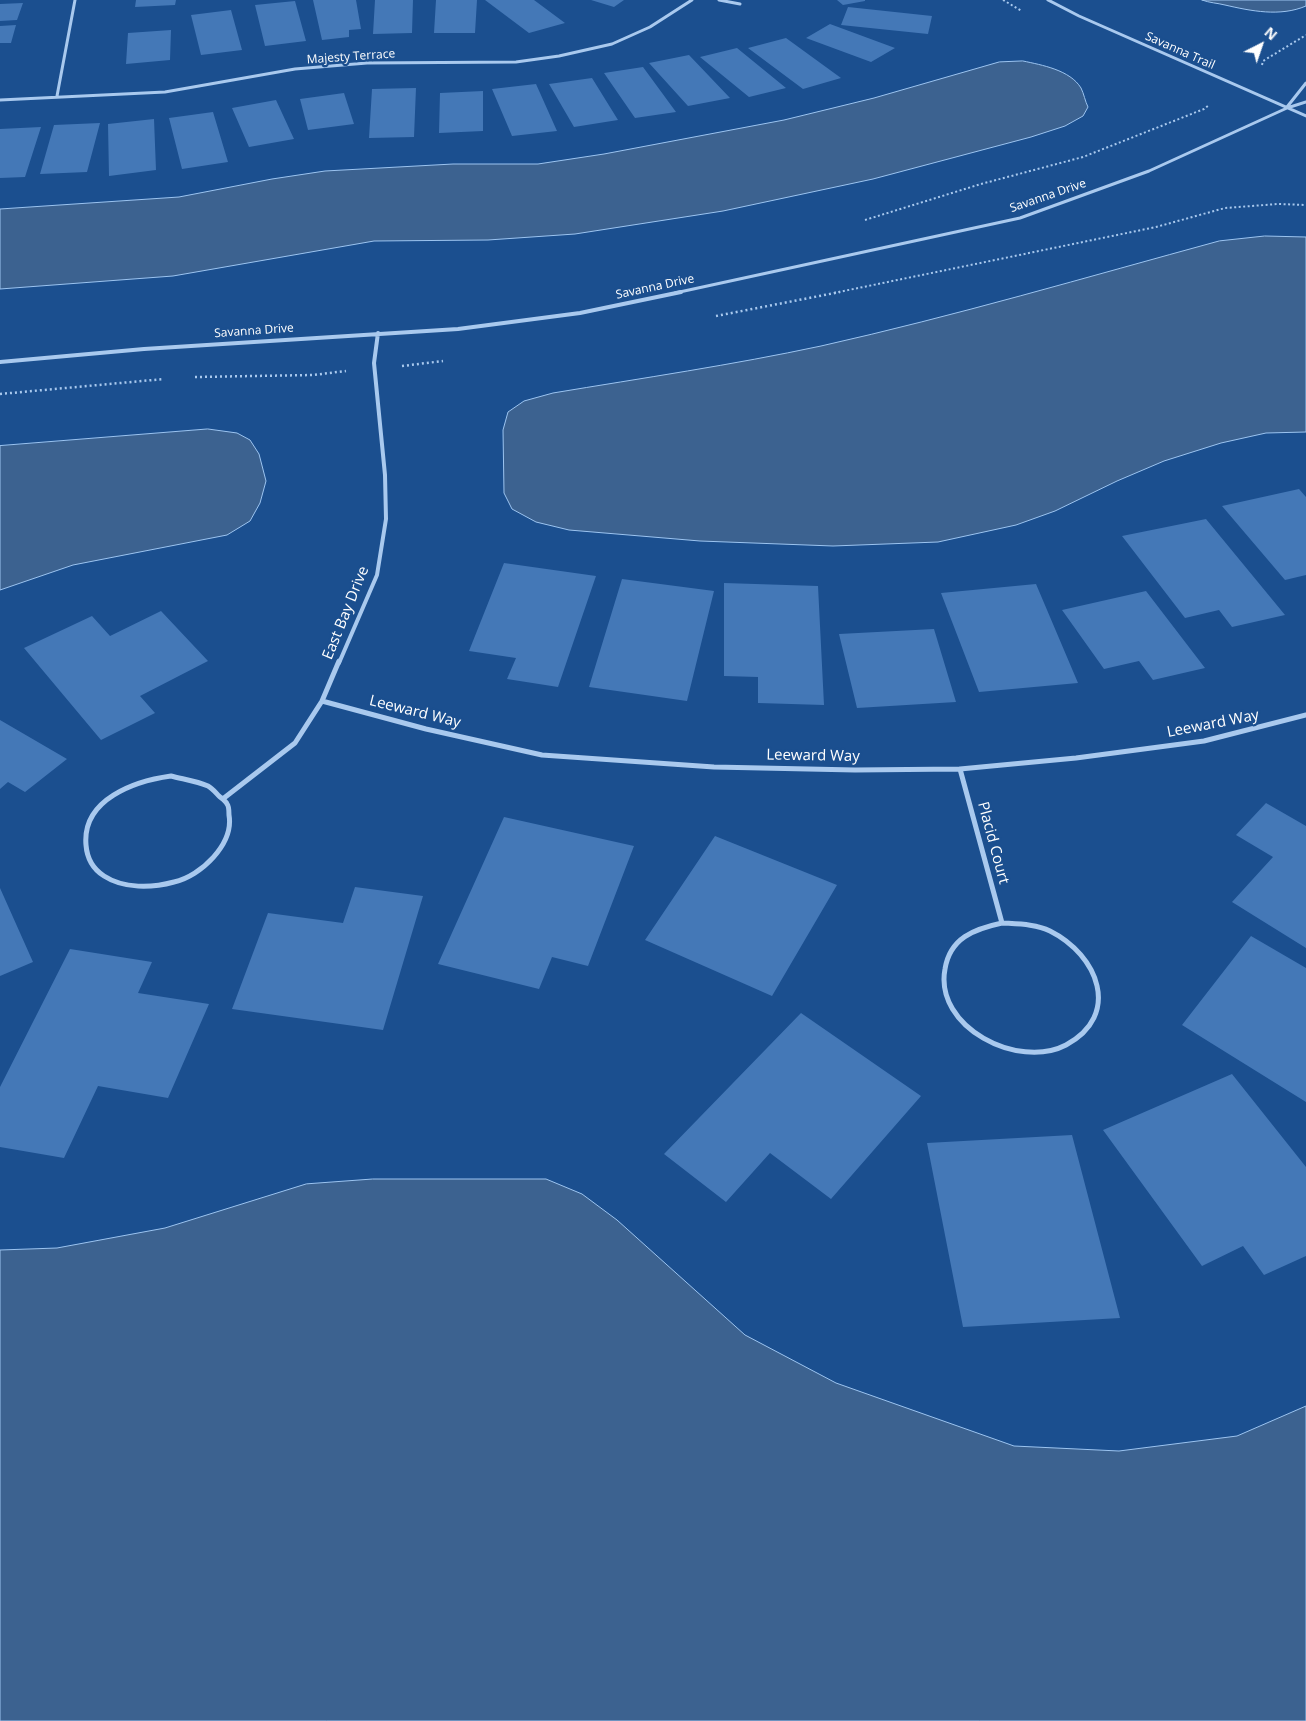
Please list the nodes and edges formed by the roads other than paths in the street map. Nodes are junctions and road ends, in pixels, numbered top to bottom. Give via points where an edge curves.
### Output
1 (75, 0) edge
2 (692, 0) edge
3 (719, 0) edge
4 (1048, 0) edge
5 (740, 4) dead end
6 (1306, 83) edge
7 (57, 96) junction
8 (0, 100) edge
9 (1306, 102) edge
10 (1286, 108) junction
11 (1306, 116) edge
12 (378, 333) junction
13 (0, 362) edge
14 (322, 701) junction
15 (1306, 715) edge
16 (960, 769) junction
17 (224, 798) junction
18 (1002, 923) junction

1 - 7 street
2 - 7 street, Majesty Terrace via 650,27 612,44 559,56 516,62 367,63 295,69 165,92
3 - 5 street
4 - 10 street, Savanna Trail
6 - 10 street, Savanna Drive
7 - 8 street, Majesty Terrace
9 - 10 street, Savanna Drive
10 - 11 street, Savanna Trail
10 - 12 street, Savanna Drive via 1149,171 1020,218 580,313 458,329
12 - 13 street, Savanna Drive via 144,348
12 - 14 street, East Bay Drive via 374,363 386,520 377,576
14 - 16 street, Leeward Way via 542,755 714,767
14 - 17 street, East Bay Drive via 295,743
15 - 16 street, Leeward Way via 1204,741
16 - 18 street, Placid Court
17 - 17 street via 210,786 192,778 148,779 126,787 107,799 89,822 84,848 90,864 104,877 122,885 145,888 192,876 211,863 224,847 231,830 231,812
18 - 18 street via 980,928 962,938 949,953 942,971 944,991 952,1011 968,1029 990,1042 1015,1050 1040,1052 1064,1046 1083,1035 1095,1018 1100,999 1097,979 1088,960 1050,931 1026,924

